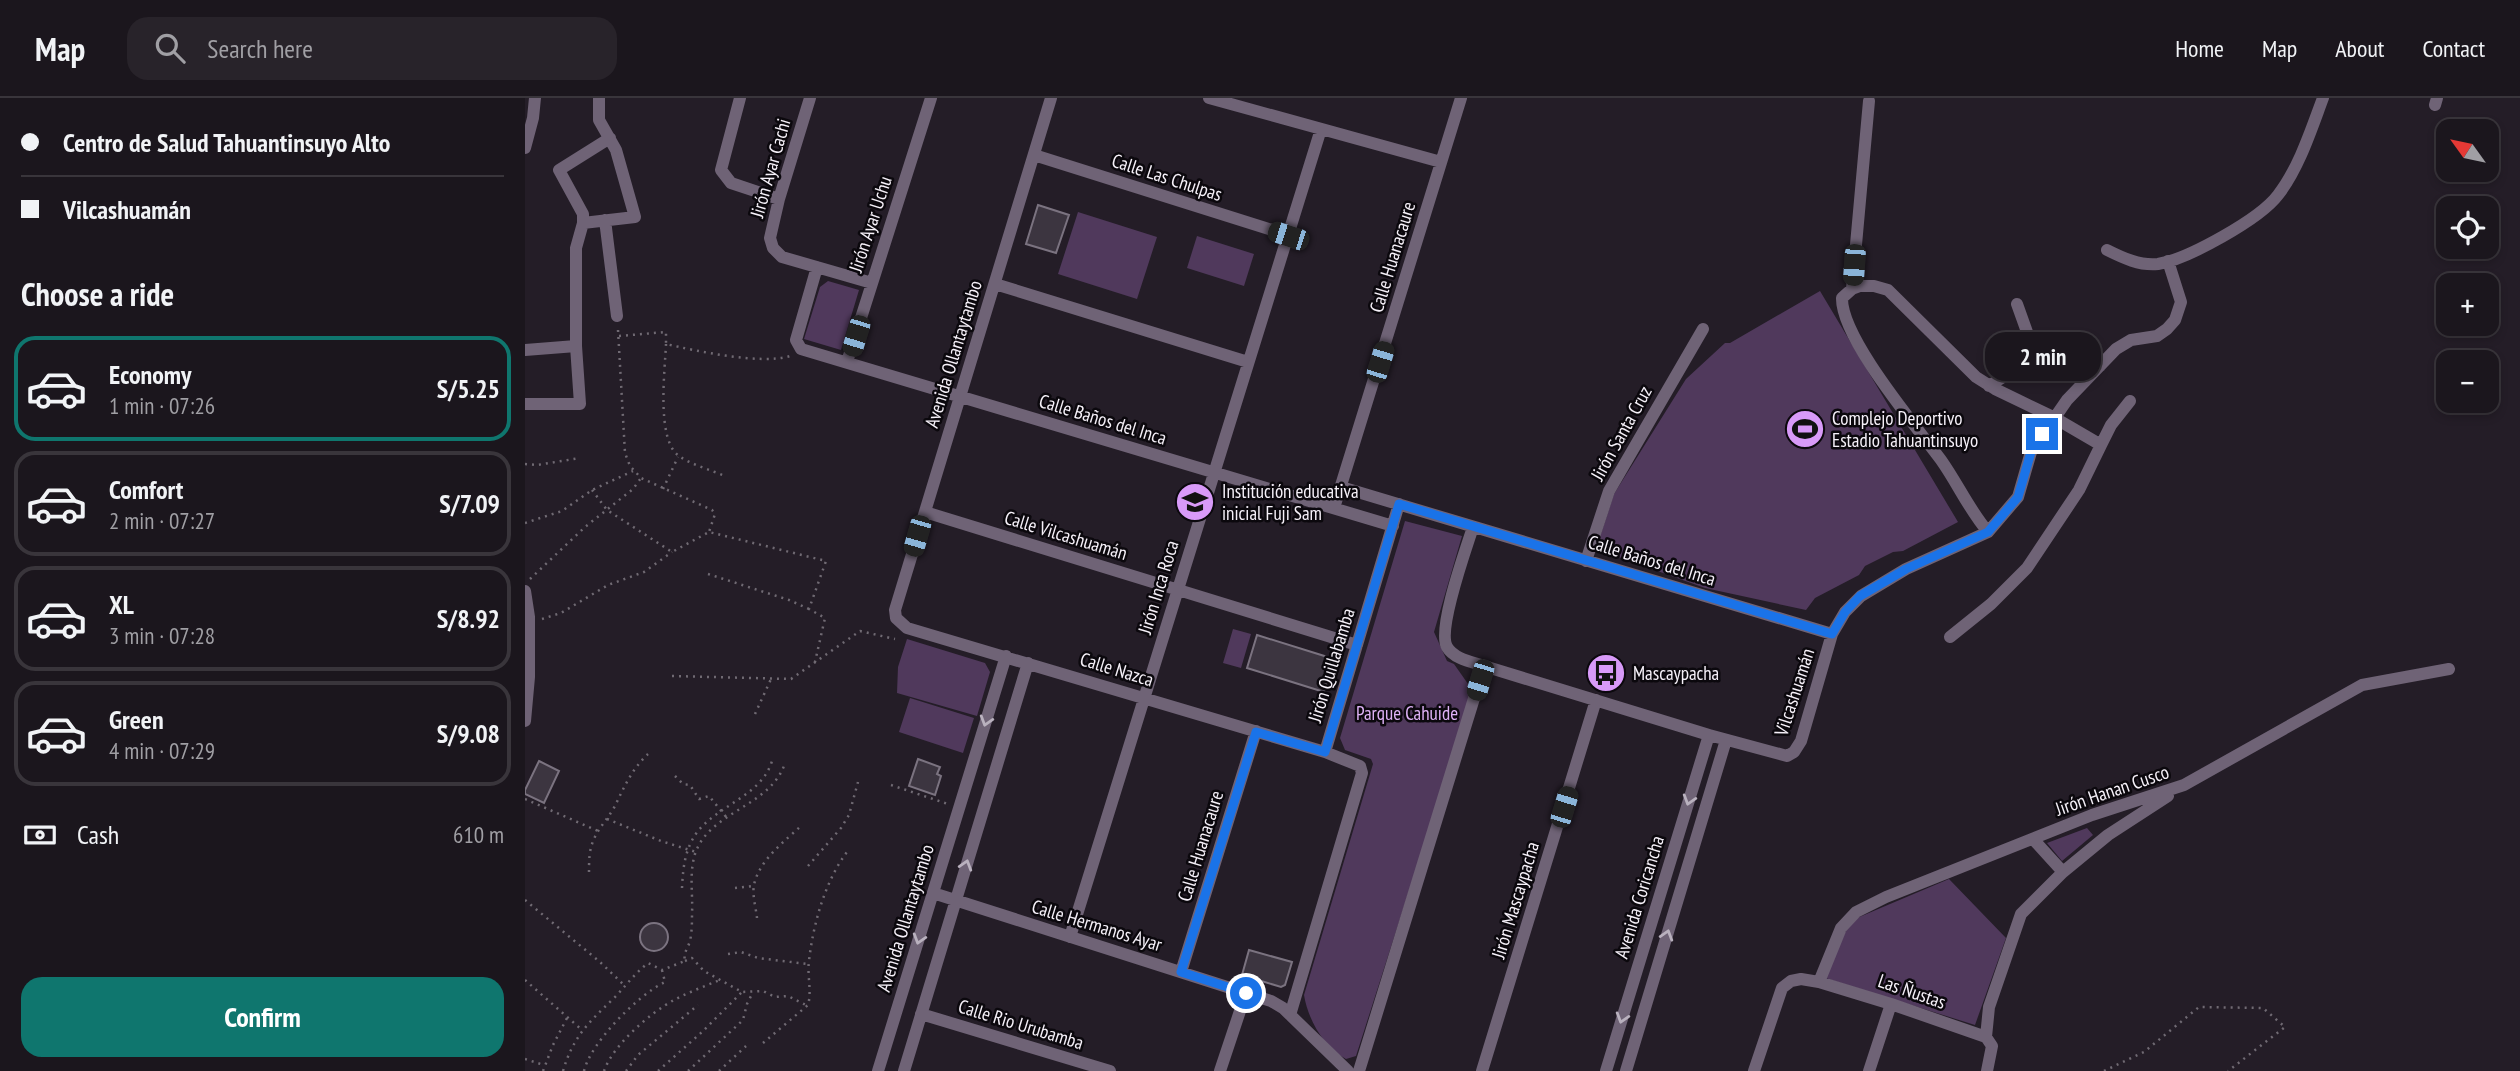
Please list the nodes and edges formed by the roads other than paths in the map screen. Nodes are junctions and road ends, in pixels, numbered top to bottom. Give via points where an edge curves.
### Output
1 (535, 98) edge
2 (545, 98) edge
3 (599, 98) edge
4 (740, 98) edge
5 (810, 98) edge
6 (931, 98) edge
7 (1209, 98) edge
8 (1461, 98) edge
9 (2323, 98) edge
10 (1048, 99) edge
11 (1869, 101) dead end
12 (533, 118) junction
13 (1321, 129) junction
14 (610, 138) junction
15 (525, 148) edge
16 (1034, 155) junction
17 (1441, 162) junction
18 (779, 199) junction
19 (605, 220) junction
20 (583, 223) junction
21 (1288, 236) junction
22 (2107, 250) dead end
23 (2168, 261) junction
24 (817, 267) junction
25 (872, 283) junction
26 (995, 284) junction
27 (1852, 289) junction
28 (2017, 304) dead end
29 (617, 316) road end
30 (1703, 329) dead end
31 (576, 346) junction
32 (525, 350) edge
33 (2036, 357) junction
34 (848, 362) junction
35 (1248, 362) junction
36 (2100, 366) junction
37 (1989, 386) junction
38 (960, 396) junction
39 (2130, 401) dead end
40 (525, 404) edge
41 (2053, 417) junction
42 (2101, 445) junction
43 (1214, 472) junction
44 (1341, 487) junction
45 (1399, 504) junction
46 (1334, 509) junction
47 (925, 512) junction
48 (1392, 526) junction
49 (1473, 527) junction
50 (1988, 532) junction
51 (1586, 561) junction
52 (525, 590) edge
53 (1178, 590) junction
54 (898, 622) joint
55 (1832, 634) junction
56 (1950, 637) dead end
57 (1357, 645) junction
58 (1006, 656) junction
59 (1028, 663) junction
60 (1485, 666) junction
61 (2449, 669) dead end
62 (1144, 698) junction
63 (1596, 700) junction
64 (525, 721) edge
65 (1256, 732) junction
66 (1709, 735) junction
67 (1726, 740) junction
68 (1325, 752) junction
69 (2184, 785) junction
70 (2092, 815) junction
71 (2108, 835) junction
72 (2033, 839) junction
73 (2063, 872) junction
74 (933, 893) junction
75 (955, 901) junction
76 (1070, 937) junction
77 (1181, 972) junction
78 (1819, 982) junction
79 (1246, 993) junction
80 (1891, 1004) junction
81 (921, 1014) junction
82 (1290, 1015) junction
83 (1986, 1037) junction
84 (1102, 1070) edge
85 (878, 1071) edge
86 (904, 1071) edge
87 (1220, 1071) edge
88 (1348, 1071) edge
89 (1359, 1071) edge
90 (1482, 1071) edge
91 (1606, 1071) edge
92 (1626, 1071) edge
93 (1754, 1071) edge
94 (1869, 1071) edge
95 (1987, 1071) edge

1 - 12 street
2 - 12 street
3 - 14 street via 599,120
4 - 18 street via 721,170 731,183
5 - 18 street, Jirón Ayar Cachi
6 - 25 street, Jirón Ayar Uchu
7 - 13 street
8 - 17 street, Calle Huanacaure
9 - 23 street via 2291,174 2268,206 2205,245
10 - 16 street, Avenida Ollantaytambo
11 - 27 street
12 - 15 street
13 - 17 street
13 - 21 street, Jirón Inca Roca
14 - 19 street via 635,217
14 - 20 street via 559,170 583,214
16 - 21 street, Calle Las Chulpas
16 - 26 street, Avenida Ollantaytambo
17 - 44 street, Calle Huanacaure
18 - 24 street, Jirón Ayar Cachi via 770,238 773,248 782,257
19 - 20 street
19 - 29 street
20 - 31 street via 576,248
21 - 35 street, Jirón Inca Roca
22 - 23 street via 2139,263
23 - 36 street, Vilcashuamán via 2181,302 2175,320 2157,336 2123,344
24 - 25 street
24 - 34 street, Calle Baños del Inca via 796,340 801,349
25 - 34 street, Jirón Ayar Uchu
26 - 35 street
26 - 38 street, Avenida Ollantaytambo
27 - 37 street via 1867,285 1888,290
27 - 50 street via 1842,298 1842,310 1864,354
28 - 33 street
30 - 51 street, Jirón Santa Cruz via 1609,491
31 - 32 street
31 - 40 street via 580,404
33 - 36 street via 2071,343
33 - 37 street
34 - 38 street, Calle Baños del Inca
35 - 43 street, Jirón Inca Roca
36 - 41 street, Vilcashuamán
37 - 41 street
38 - 43 street, Calle Baños del Inca
38 - 47 street, Avenida Ollantaytambo
39 - 42 street
41 - 42 street
41 - 50 street, Vilcashuamán via 2031,452 2018,497
42 - 56 street via 2027,568
43 - 46 street, Calle Baños del Inca
43 - 53 street, Jirón Inca Roca
44 - 45 street, Calle Baños del Inca
44 - 46 street, Calle Huanacaure
45 - 48 street, Jirón Quillabamba
45 - 49 street, Calle Baños del Inca
46 - 48 street, Calle Baños del Inca
47 - 53 street, Calle Vilcashuamán
47 - 54 street, Avenida Ollantaytambo via 895,610
48 - 57 street, Jirón Quillabamba
49 - 51 street, Calle Baños del Inca
49 - 60 street via 1443,637 1451,653
50 - 55 street, Vilcashuamán via 1906,569 1860,596
51 - 55 street, Calle Baños del Inca
52 - 64 street via 529,617
53 - 57 street, Calle Vilcashuamán
53 - 62 street, Jirón Inca Roca
54 - 58 street, Calle Nazca
55 - 67 street, Vilcashuamán via 1794,752 1777,755
57 - 68 street, Jirón Quillabamba
58 - 59 street, Calle Nazca
58 -> 74 street, Avenida Ollantaytambo
59 - 62 street, Calle Nazca
75 -> 59 street
60 - 63 street
60 - 89 street
61 - 69 street, Jirón Hanan Cusco via 2362,685
62 - 65 street, Calle Nazca
62 - 76 street, Jirón Inca Roca
63 - 66 street
63 - 90 street, Jirón Mascaypacha
65 - 68 street, Calle Nazca
65 - 77 street, Calle Huanacaure
66 - 67 street
66 -> 91 street, Avenida Coricancha
92 -> 67 street, Avenida Coricancha
68 - 82 street, Jirón Quillabamba via 1354,762 1361,773
69 - 70 street, Jirón Hanan Cusco
69 - 71 street
70 - 71 street
70 - 72 street, Jirón Hanan Cusco
71 - 73 street
72 - 73 street
72 - 78 street, Jirón Hanan Cusco via 1856,912 1841,928
73 - 83 street via 2021,914 1989,1007
74 - 75 street, Calle Hermanos Ayar
74 -> 85 street, Avenida Ollantaytambo
75 - 76 street, Calle Hermanos Ayar
75 - 81 street
76 - 77 street, Calle Hermanos Ayar
77 - 79 street, Calle Hermanos Ayar
78 - 80 street, Las Ñustas
78 - 93 street, Las Ñustas via 1801,979 1782,988
79 - 82 street, Calle Hermanos Ayar via 1277,1004
79 - 87 street
80 - 83 street, Las Ñustas
80 - 94 street
81 - 84 street, Calle Rio Urubamba
81 - 86 street
82 - 88 street, Calle Hermanos Ayar
83 - 95 street via 1992,1046

